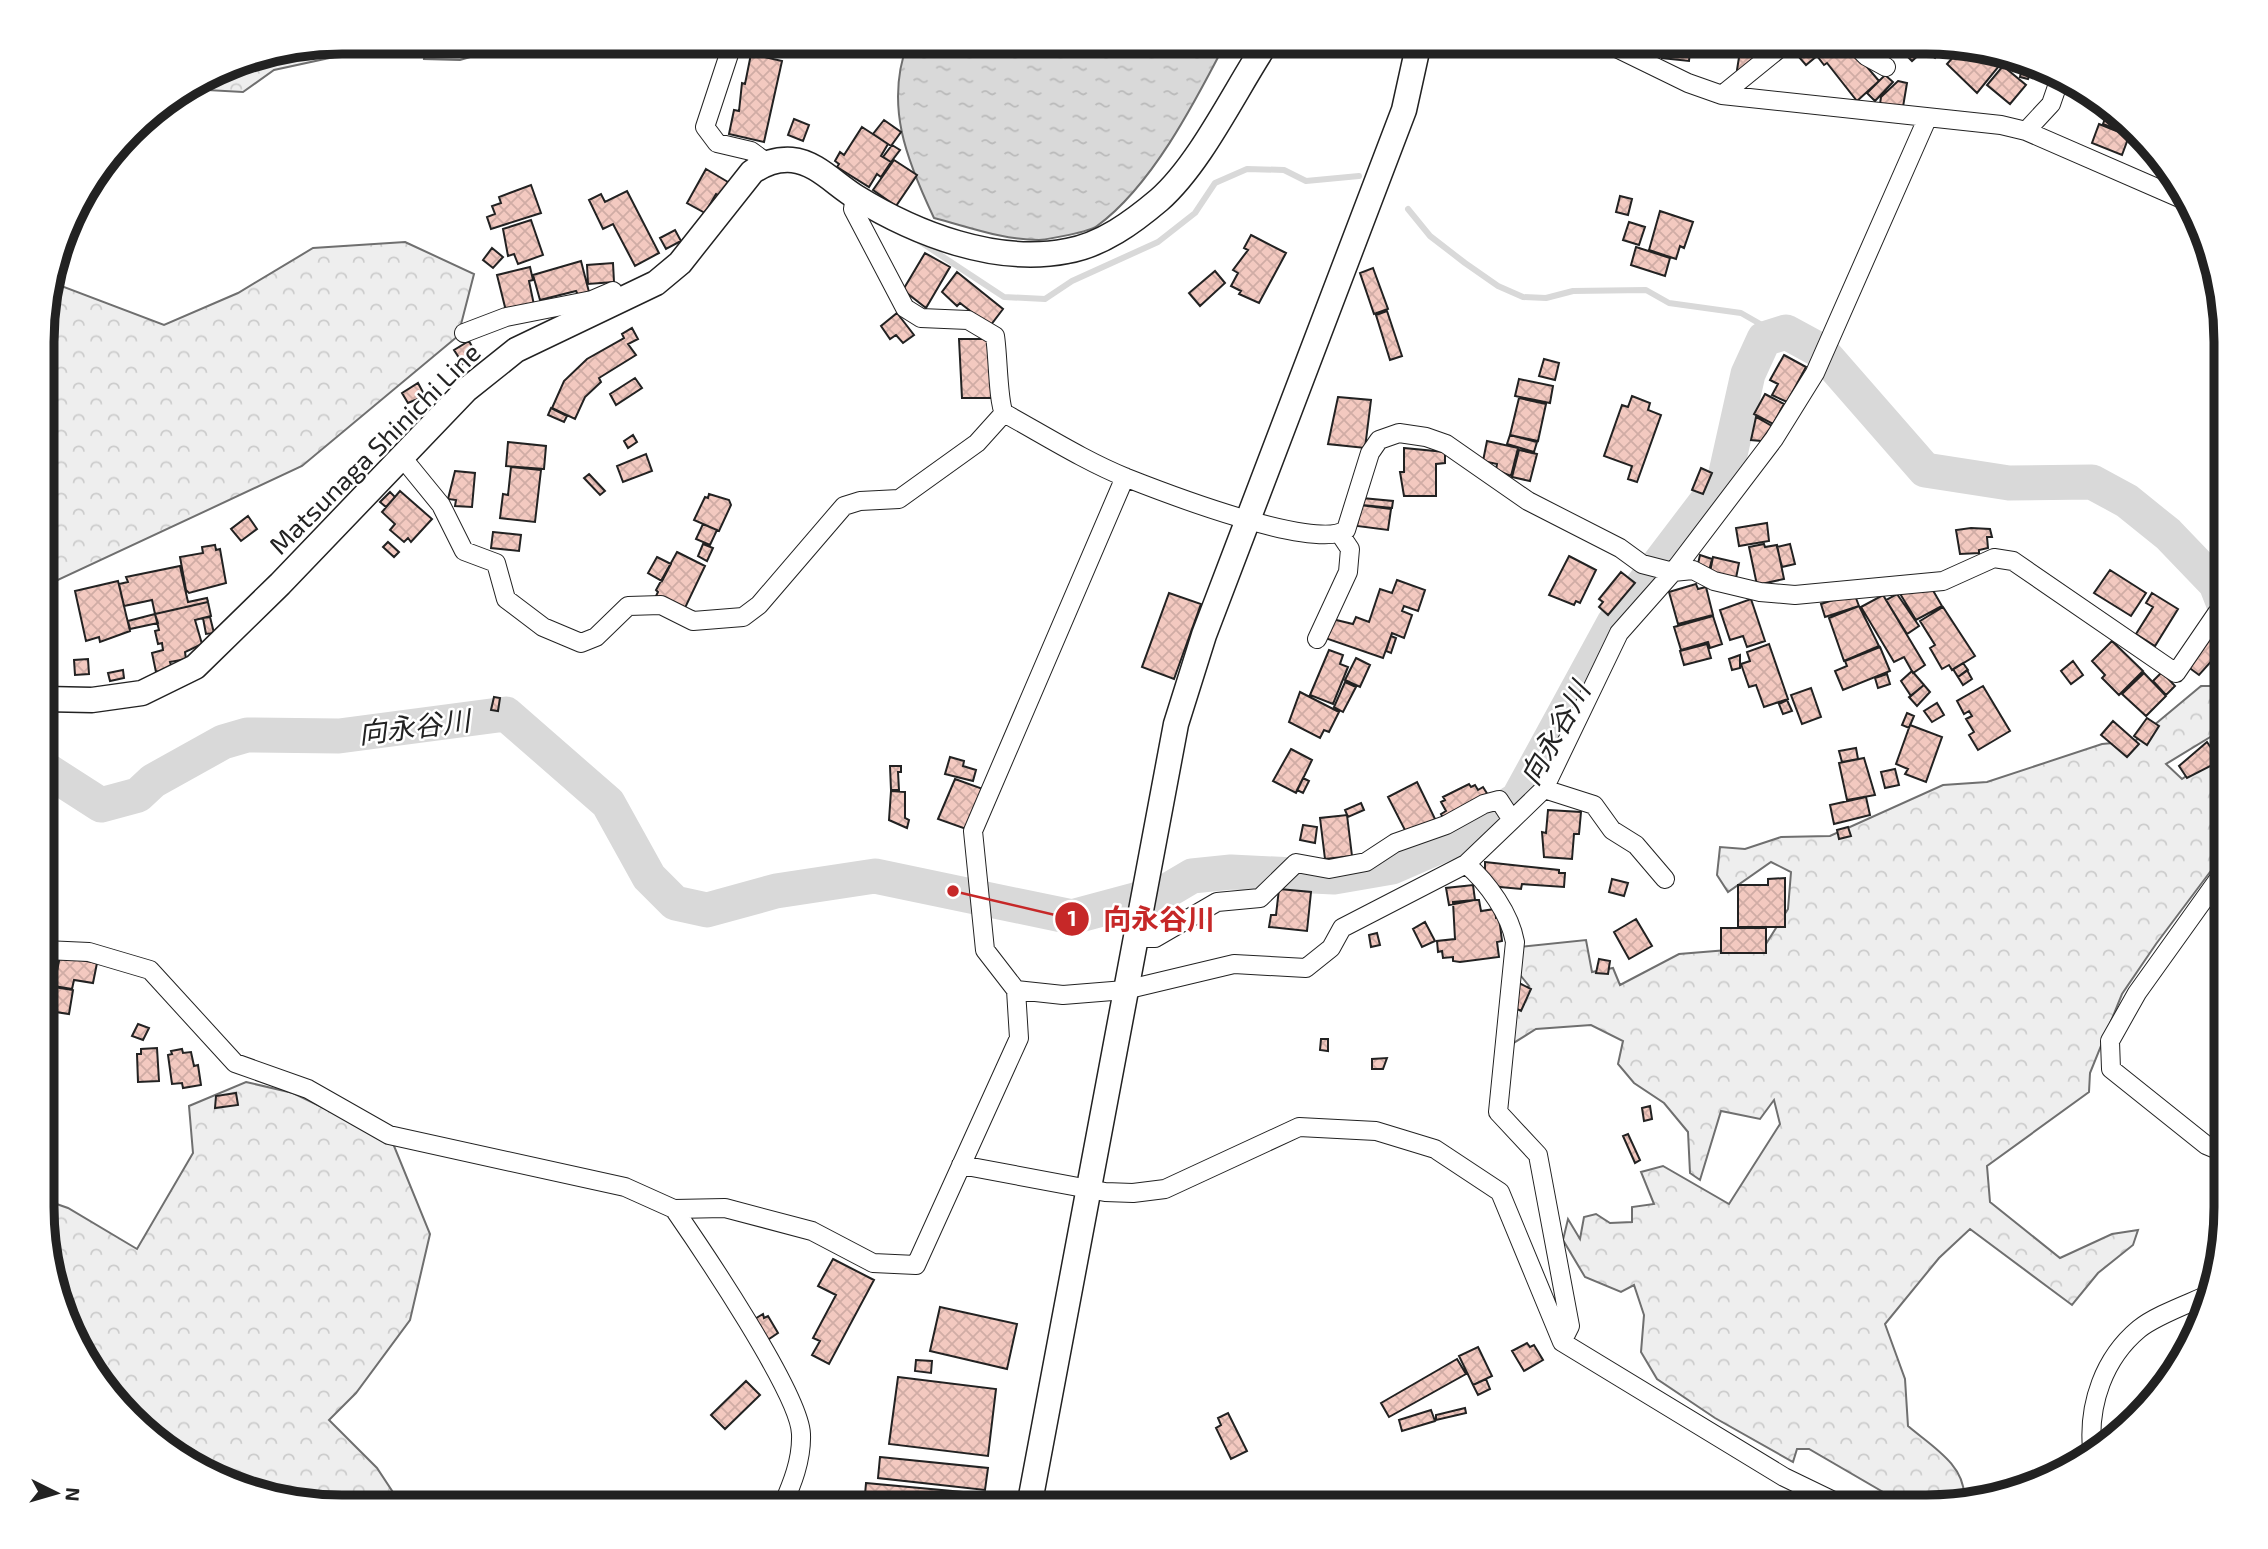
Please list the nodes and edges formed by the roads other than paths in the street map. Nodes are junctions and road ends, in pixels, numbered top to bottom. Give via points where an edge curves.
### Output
1 (729, 54) edge
2 (1259, 54) edge
3 (1416, 54) edge
4 (1627, 54) edge
5 (1772, 54) edge
6 (1864, 54) edge
7 (1886, 66) dead end
8 (2057, 86) edge
9 (1722, 95) junction
10 (1927, 118) junction
11 (2026, 131) junction
12 (766, 162) junction
13 (2172, 194) edge
14 (855, 197) junction
15 (674, 268) junction
16 (464, 333) dead end
17 (1004, 413) junction
18 (401, 456) junction
19 (1125, 477) junction
20 (1249, 520) junction
21 (1340, 534) junction
22 (1673, 572) junction
23 (2214, 620) edge
24 (1317, 639) dead end
25 (54, 699) edge
26 (1544, 789) junction
27 (1512, 820) junction
28 (1466, 864) junction
29 (1665, 879) dead end
30 (2214, 885) edge
31 (1135, 934) junction
32 (54, 950) edge
33 (1016, 990) junction
34 (1125, 990) junction
35 (2214, 1148) edge
36 (961, 1165) junction
37 (1087, 1188) junction
38 (674, 1209) junction
39 (2198, 1300) edge
40 (1562, 1342) junction
41 (2091, 1442) edge
42 (787, 1495) edge
43 (1031, 1495) edge
44 (1821, 1495) edge

1 - 12 street via 705,127 717,143 751,151
2 - 14 main road via 1195,157 1162,197 1106,237 1068,251 1000,253 920,230
3 - 20 main road via 1404,110
4 - 9 street
5 - 9 street
6 - 7 street
8 - 11 street via 2050,104
9 - 10 street
10 - 11 street
10 - 22 street via 1815,373 1774,439
11 - 13 street
12 - 14 main road via 794,160 825,174
12 - 15 main road, Matsunaga Shinichi Line via 752,172
14 - 17 street via 853,209 905,308 921,317 968,320 995,336
15 - 16 street via 667,263 592,300 533,310
15 - 18 main road, Matsunaga Shinichi Line via 656,284 516,350 466,390
17 - 18 street via 977,443 898,499 844,506 759,605 743,617 693,621 661,605 628,606 596,637 581,643 542,627 506,598 496,563 464,551 441,505
17 - 19 street
18 - 25 main road, Matsunaga Shinichi Line via 195,667 142,693
19 - 20 street
19 - 33 street via 973,831 985,950
20 - 21 street via 1301,534
20 - 31 main road via 1204,635 1177,724
21 - 22 street via 1346,530 1370,453 1379,440 1399,433 1446,444 1528,501 1642,564
21 - 24 street via 1350,549 1348,572
22 - 23 street via 1693,570 1714,581 1760,592 1795,594 1942,581 1994,558 2013,561 2176,673
22 - 26 street via 1619,633
26 - 27 street
26 - 29 street via 1594,805 1612,830 1636,845
27 - 28 street
27 - 31 street via 1499,800 1484,804 1447,825 1395,843 1366,862 1329,869 1296,863 1260,898 1217,902 1155,938
28 - 34 street via 1342,928 1331,948 1306,968 1234,964
28 - 40 street via 1511,922 1515,942 1498,1112 1538,1155 1570,1326
30 - 35 street via 2137,993 2110,1041 2111,1069
31 - 34 main road
32 - 38 street via 89,952 150,970 235,1062 308,1089 389,1135 625,1187
33 - 34 street via 1063,995
33 - 36 street via 1019,1038
34 - 37 main road
36 - 37 street
36 - 38 street via 916,1265 873,1263 812,1231 725,1208
37 - 40 street via 1133,1193 1165,1189 1299,1127 1376,1131 1435,1149 1500,1192
37 - 43 main road
38 - 42 street via 785,1388 802,1432 797,1473
39 - 41 street via 2140,1328 2106,1367 2090,1424
40 - 44 street

